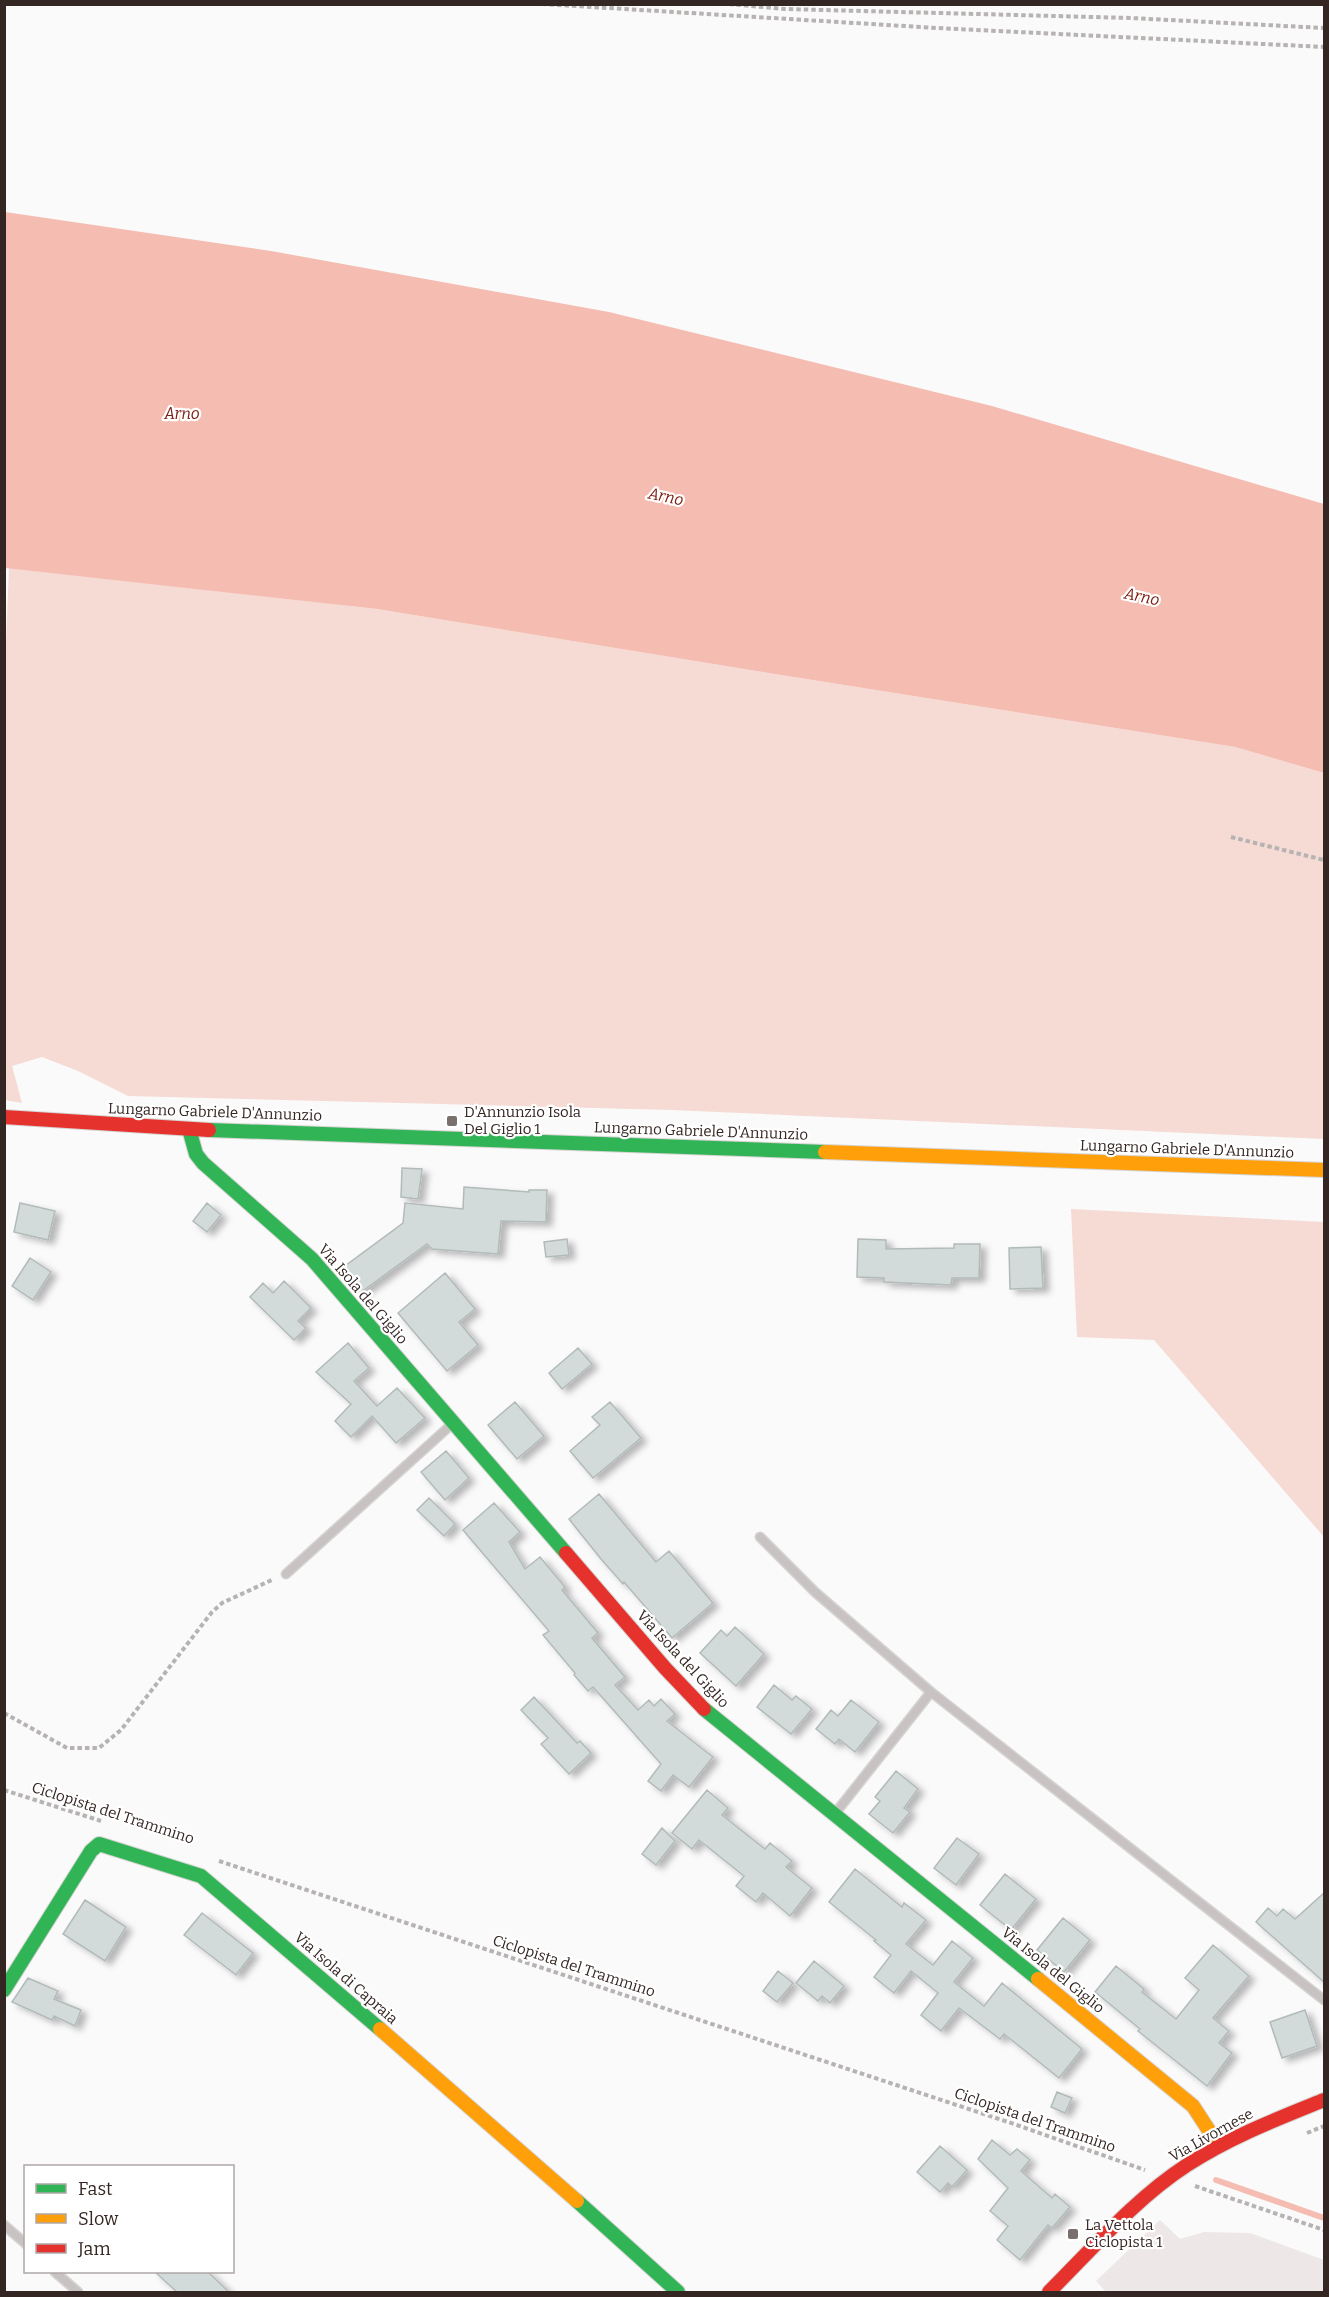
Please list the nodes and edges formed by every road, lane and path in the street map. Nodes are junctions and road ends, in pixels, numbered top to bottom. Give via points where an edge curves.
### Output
1 (542, 4) edge
2 (729, 4) edge
3 (1324, 28) edge
4 (1324, 47) edge
5 (1231, 837) dead end
6 (1324, 860) edge
7 (4, 1117) edge
8 (189, 1129) junction
9 (1324, 1170) edge
10 (453, 1423) junction
11 (760, 1537) dead end
12 (286, 1574) joint
13 (931, 1692) junction
14 (4, 1713) edge
15 (4, 1790) edge
16 (834, 1814) junction
17 (105, 1822) dead end
18 (209, 1857) dead end
19 (4, 1990) edge
20 (1324, 2000) edge
21 (1324, 2100) edge
22 (1324, 2126) edge
23 (1298, 2136) dead end
24 (1220, 2146) junction
25 (1136, 2167) dead end
26 (1204, 2181) dead end
27 (4, 2225) edge
28 (1324, 2230) edge
29 (24, 2242) edge
30 (57, 2273) edge
31 (78, 2292) edge
32 (678, 2292) edge
33 (1049, 2292) edge

1 - 4 path
2 - 3 path
5 - 6 path
7 - 8 street, Lungarno Gabriele D'Annunzio
8 - 9 street, Lungarno Gabriele D'Annunzio
8 - 10 street, Via Isola del Giglio via 196,1154 203,1163 312,1259
10 - 12 lane
10 - 16 street, Via Isola del Giglio via 702,1707
11 - 13 lane via 815,1592
12 - 14 path via 246,1590 212,1612 121,1730 99,1748 67,1748
13 - 16 lane
13 - 20 lane
15 - 17 path, Ciclopista del Trammino
16 - 24 street, Via Isola del Giglio via 1192,2106
18 - 25 path, Ciclopista del Trammino
19 - 32 street, Via Isola di Capraia via 99,1844 201,1876 514,2144
21 - 24 street, Via Livornese
22 - 23 path
24 - 33 street, Via Livornese via 1169,2178 1133,2208
26 - 28 path via 1196,2186
27 - 29 lane
30 - 31 lane

